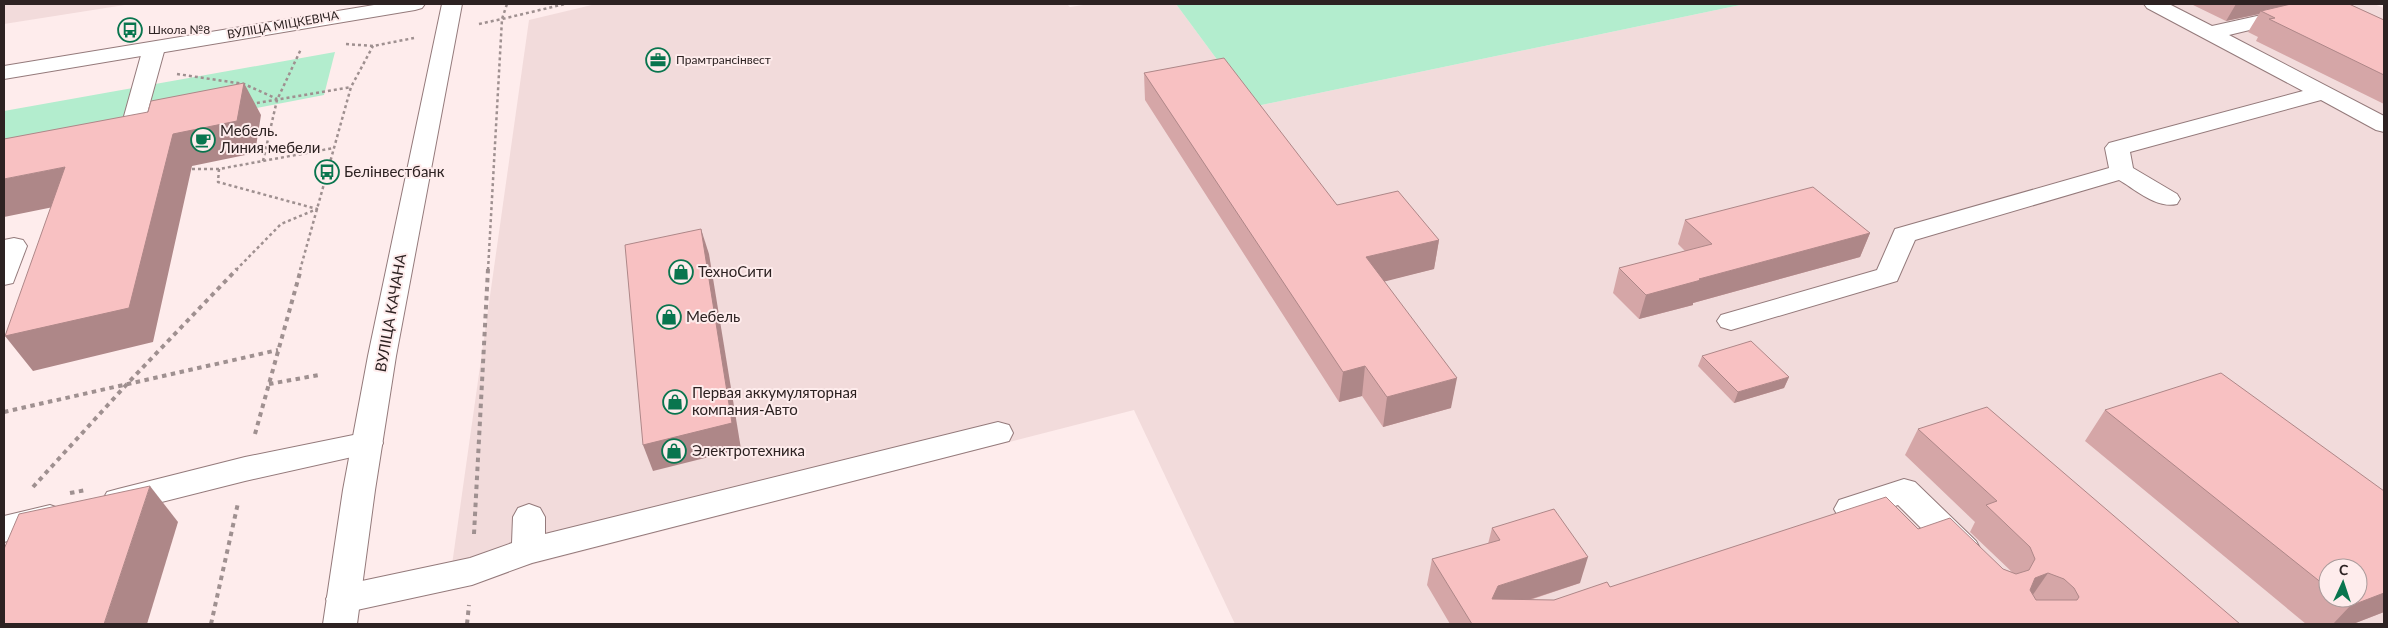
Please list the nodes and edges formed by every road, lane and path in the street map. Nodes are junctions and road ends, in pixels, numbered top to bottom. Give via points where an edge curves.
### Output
1 (415, 4) edge
2 (452, 4) edge
3 (566, 4) edge
4 (2154, 4) edge
5 (2284, 16) edge
6 (2210, 33) junction
7 (303, 45) dead end
8 (373, 46) dead end
9 (154, 48) junction
10 (4, 73) edge
11 (171, 74) dead end
12 (351, 86) junction
13 (2323, 93) junction
14 (277, 100) junction
15 (244, 105) edge
16 (180, 118) edge
17 (2384, 125) edge
18 (334, 148) junction
19 (262, 161) junction
20 (192, 169) dead end
21 (219, 169) junction
22 (2122, 172) junction
23 (2168, 198) dead end
24 (317, 208) junction
25 (4, 248) edge
26 (4, 277) edge
27 (1731, 321) dead end
28 (278, 350) junction
29 (319, 375) dead end
30 (127, 384) junction
31 (269, 384) junction
32 (4, 412) edge
33 (998, 434) dead end
34 (368, 443) junction
35 (245, 470) junction
36 (29, 492) dead end
37 (529, 517) dead end
38 (1820, 519) edge
39 (4, 529) edge
40 (528, 551) junction
41 (1985, 570) edge
42 (472, 571) junction
43 (342, 612) edge
44 (211, 624) edge
45 (467, 624) edge

1 - 9 main road, ВУЛІЦА МІЦКЕВІЧА
2 - 34 main road, ВУЛІЦА КАЧАНА via 399,267
3 - 42 path via 502,19
4 - 6 main road
5 - 6 main road
6 - 13 main road
7 - 14 path
8 - 12 path
9 - 10 main road, ВУЛІЦА МІЦКЕВІЧА
9 - 16 main road via 132,127
11 - 14 path via 244,84
12 - 14 path
12 - 18 path
13 - 17 main road
13 - 22 main road via 2117,148
14 - 15 path
14 - 19 path
18 - 19 path
18 - 24 path
19 - 21 path
20 - 21 path
21 - 24 path via 218,182
22 - 23 main road
22 - 27 main road via 1904,235 1888,275
24 - 28 path
24 - 30 path via 282,224
25 - 26 main road via 14,246
28 - 30 path
28 - 31 path
29 - 31 path
30 - 32 path
30 - 36 path
31 - 35 path
33 - 40 main road
34 - 35 main road
34 - 43 main road, ВУЛІЦА КАЧАНА
35 - 39 main road
35 - 44 path
37 - 40 main road
38 - 41 main road via 1904,492
40 - 42 main road
42 - 43 main road
42 - 45 path

